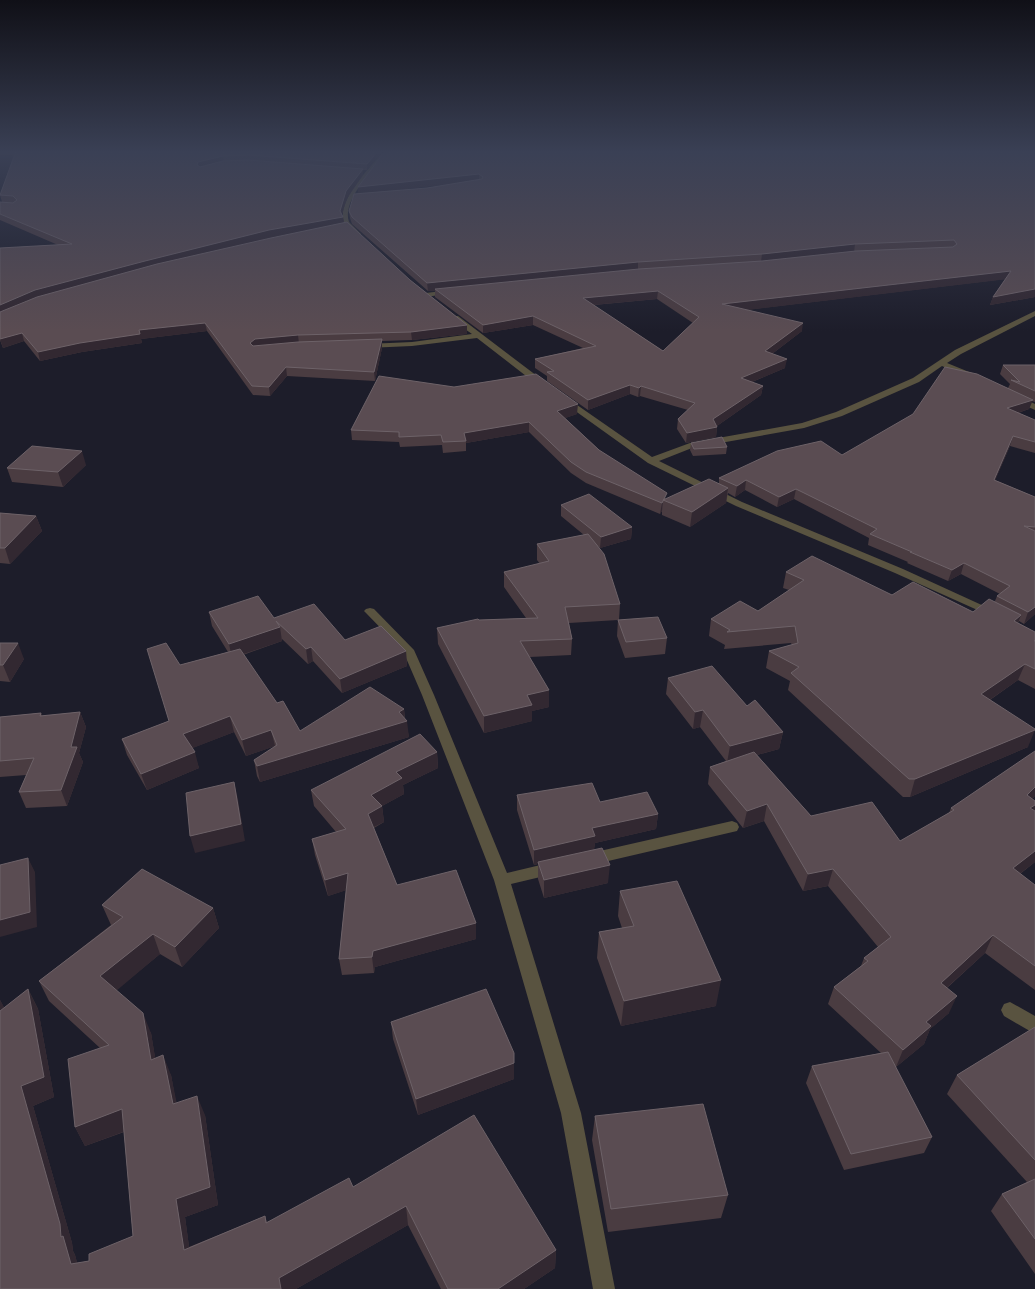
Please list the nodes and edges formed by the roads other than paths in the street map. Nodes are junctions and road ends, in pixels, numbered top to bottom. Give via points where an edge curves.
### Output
1 (348, 211) edge
2 (365, 241) edge
3 (455, 291) edge
4 (437, 304) edge
5 (448, 313) edge
6 (1035, 313) edge
7 (477, 336) junction
8 (362, 346) edge
9 (942, 363) junction
10 (978, 380) edge
11 (1006, 393) edge
12 (1035, 407) edge
13 (652, 461) junction
14 (370, 611) dead end
15 (1003, 619) edge
16 (732, 827) dead end
17 (502, 880) junction
18 (1010, 1010) dead end
19 (1035, 1026) edge
20 (604, 1289) edge

1 - 2 street via 345,218 346,227
3 - 4 street via 423,293
5 - 7 street
6 - 9 street via 958,352
7 - 8 street via 412,344
7 - 13 street
9 - 10 street
9 - 13 street via 916,380 839,414 804,425 690,446
11 - 12 street
13 - 15 street via 739,504 899,571
14 - 17 street via 408,650
16 - 17 street
17 - 20 street via 571,1113
18 - 19 street

